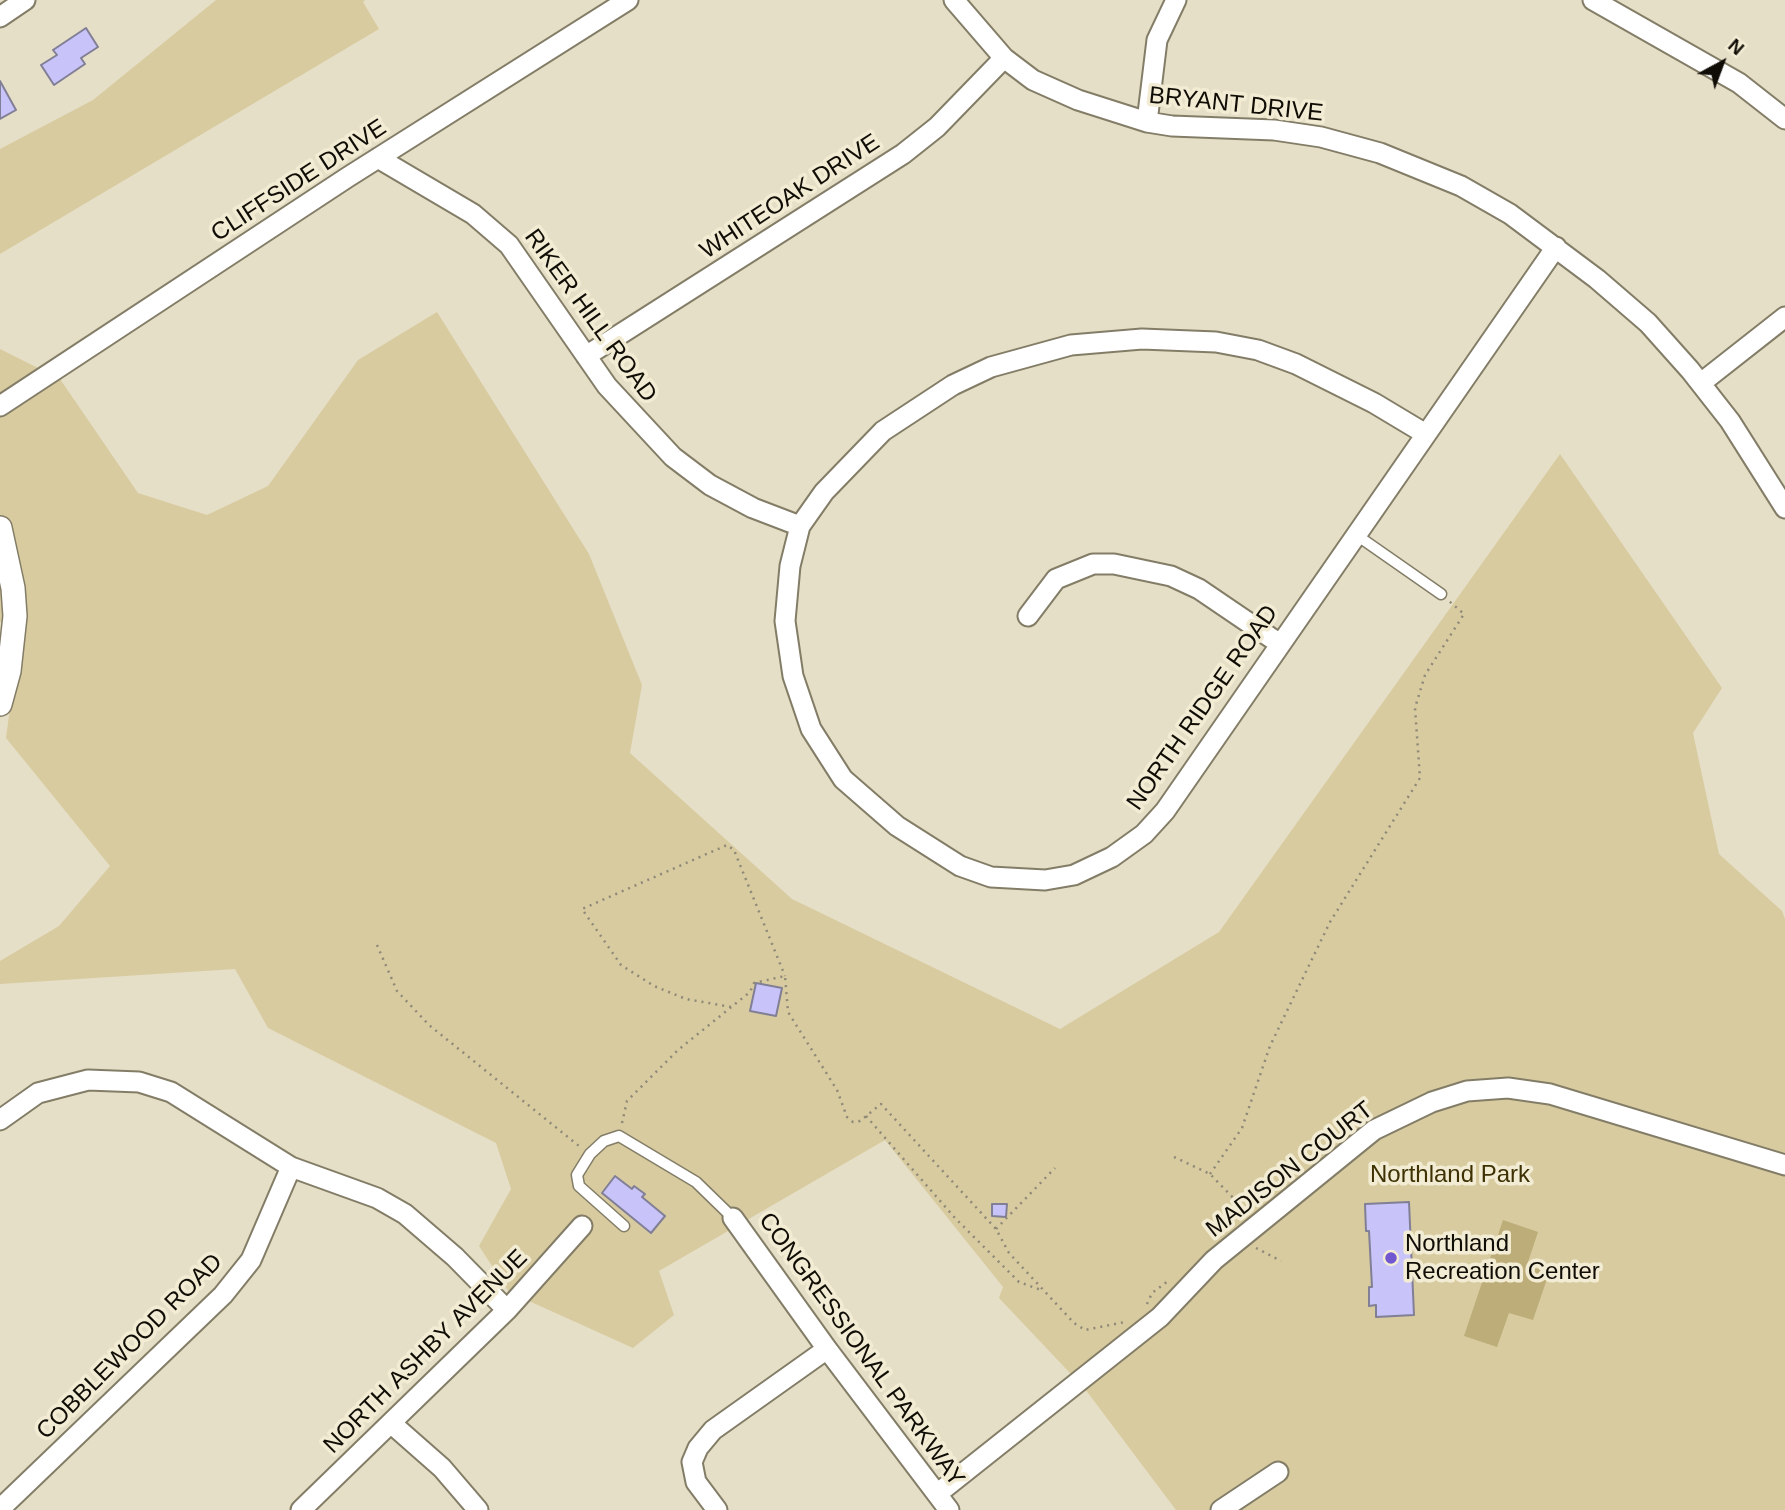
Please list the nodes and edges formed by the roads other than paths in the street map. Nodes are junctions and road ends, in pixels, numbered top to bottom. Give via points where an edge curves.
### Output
1 (25, 0) edge
2 (628, 0) edge
3 (954, 0) edge
4 (1176, 0) edge
5 (1593, 0) edge
6 (0, 17) edge
7 (1004, 58) junction
8 (1785, 119) edge
9 (1147, 122) junction
10 (378, 158) junction
11 (1556, 247) junction
12 (1785, 317) edge
13 (586, 356) junction
14 (1701, 383) junction
15 (0, 407) edge
16 (1424, 433) junction
17 (1785, 508) edge
18 (800, 526) junction
19 (0, 528) edge
20 (1355, 534) junction
21 (1441, 594) road end
22 (1028, 615) dead end
23 (1280, 644) junction
24 (0, 704) edge
25 (0, 1119) edge
26 (1785, 1165) edge
27 (291, 1167) junction
28 (733, 1218) joint
29 (582, 1226) dead end
30 (624, 1226) dead end
31 (507, 1310) junction
32 (827, 1349) junction
33 (392, 1424) junction
34 (1278, 1472) dead end
35 (943, 1502) edge
36 (0, 1509) edge
37 (301, 1510) edge
38 (478, 1510) edge
39 (717, 1510) edge
40 (1220, 1510) edge

1 - 6 street
2 - 10 street, CLIFFSIDE DRIVE
3 - 7 street, BRYANT DRIVE
4 - 9 street via 1157,40
5 - 8 street via 1739,83
7 - 9 street, BRYANT DRIVE via 1033,80
7 - 13 street, WHITEOAK DRIVE via 937,127 903,154
9 - 11 street, BRYANT DRIVE via 1274,130 1380,153 1461,186
10 - 13 street, RIKER HILL ROAD via 494,229
10 - 15 street, CLIFFSIDE DRIVE
11 - 14 street, BRYANT DRIVE via 1648,323
11 - 16 street, NORTH RIDGE ROAD
12 - 14 street
13 - 18 street, RIKER HILL ROAD via 607,386 673,457 710,485
14 - 17 street, BRYANT DRIVE
16 - 18 street via 1329,379 1258,350 1216,342 1142,339 1071,345 991,367 916,406 852,460
16 - 20 street, NORTH RIDGE ROAD
18 - 23 street, NORTH RIDGE ROAD via 789,566 785,621 793,676 811,729 843,779 897,826 960,866 991,877 1045,880 1074,875 1112,857 1144,834 1165,811
19 - 24 street via 15,616
20 - 21 lane
20 - 23 street, NORTH RIDGE ROAD
22 - 23 street via 1056,579 1093,564 1114,564 1171,576 1199,589
25 - 27 street via 38,1093 71,1083 105,1078 139,1082 187,1100
26 - 35 street, MADISON COURT via 1549,1094 1507,1088 1468,1091 1432,1102 1374,1130 1214,1260 1160,1317
27 - 31 street via 377,1198 405,1214 456,1257
27 - 36 street, COBBLEWOOD ROAD via 251,1260 223,1295
28 - 30 lane via 696,1182 619,1136 590,1154 577,1175 579,1186
28 - 32 street, CONGRESSIONAL PARKWAY
29 - 31 street, NORTH ASHBY AVENUE
31 - 33 street, NORTH ASHBY AVENUE
32 - 35 street, CONGRESSIONAL PARKWAY
32 - 39 street via 713,1430 698,1448 692,1462 696,1482
33 - 37 street, NORTH ASHBY AVENUE
33 - 38 street via 443,1468
34 - 40 street

